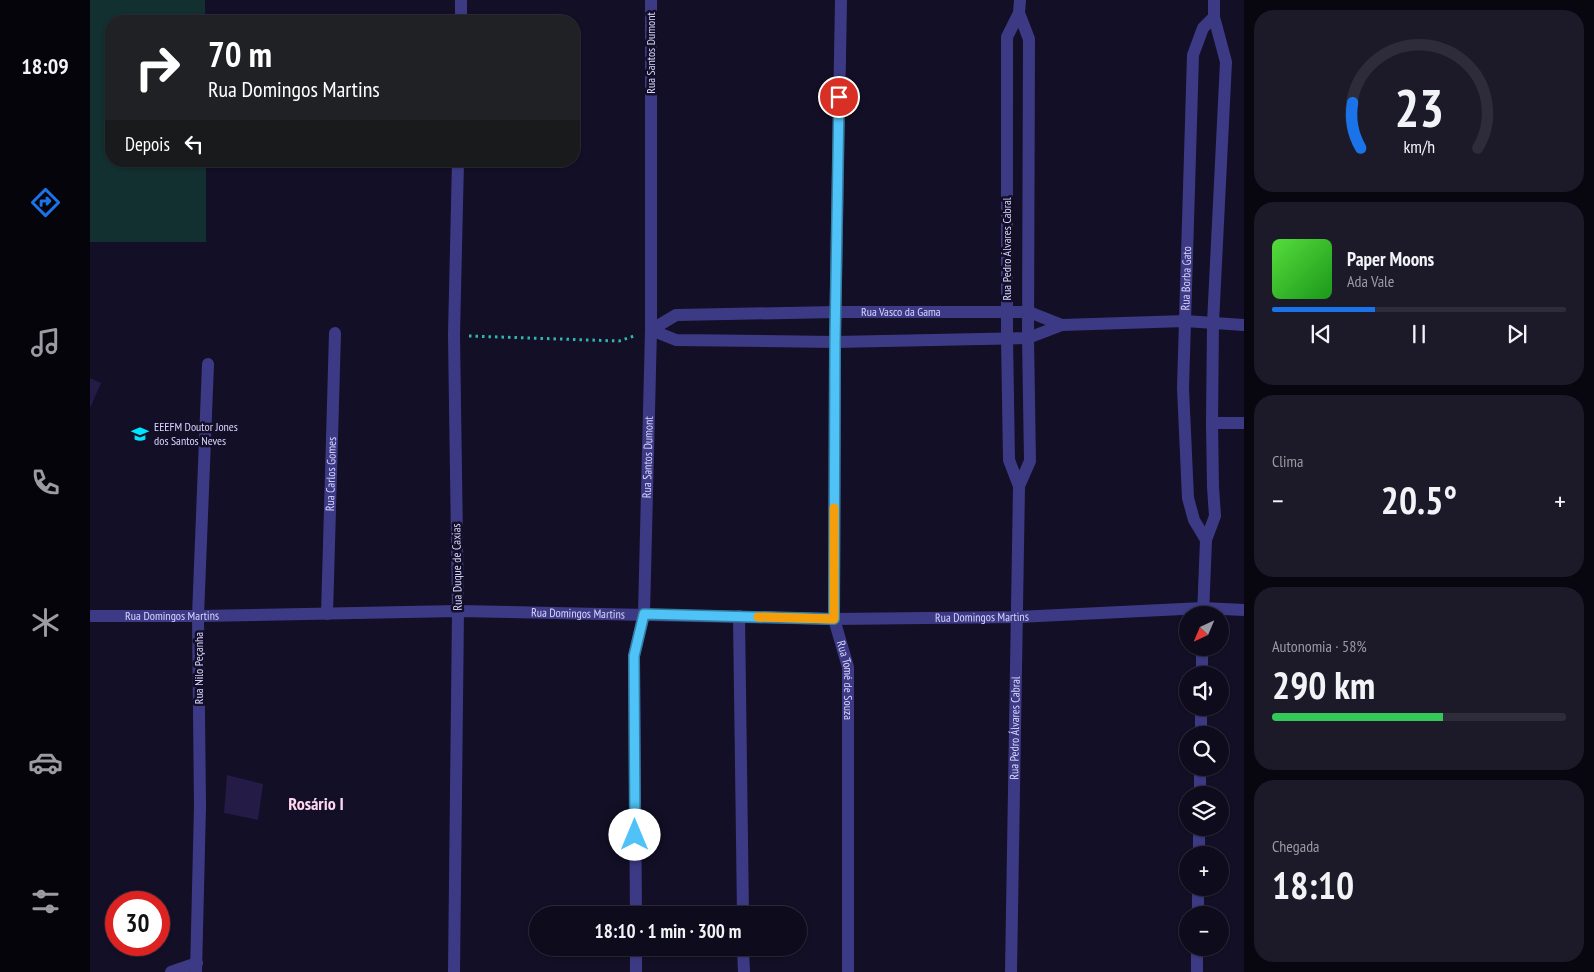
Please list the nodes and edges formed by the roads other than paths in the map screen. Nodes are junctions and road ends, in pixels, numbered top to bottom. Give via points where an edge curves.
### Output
1 (461, 0) edge
2 (651, 0) edge
3 (841, 0) edge
4 (1020, 0) edge
5 (1214, 0) edge
6 (1019, 13) junction
7 (461, 15) edge
8 (1214, 17) junction
9 (458, 167) edge
10 (1007, 311) junction
11 (836, 312) junction
12 (1028, 312) junction
13 (1185, 321) junction
14 (1214, 323) junction
15 (1062, 325) junction
16 (1244, 325) edge
17 (652, 330) junction
18 (335, 333) dead end
19 (1007, 338) junction
20 (1028, 338) junction
21 (835, 342) junction
22 (208, 364) dead end
23 (1212, 423) junction
24 (1244, 423) edge
25 (1020, 486) junction
26 (1206, 540) junction
27 (1203, 606) edge
28 (1244, 610) edge
29 (458, 611) junction
30 (1229, 611) edge
31 (1179, 613) edge
32 (327, 614) junction
33 (644, 614) junction
34 (90, 616) edge
35 (198, 616) junction
36 (739, 616) junction
37 (1018, 617) junction
38 (834, 619) junction
39 (636, 906) edge
40 (743, 906) edge
41 (636, 956) edge
42 (743, 956) edge
43 (1197, 956) edge
44 (196, 967) edge
45 (171, 972) edge
46 (454, 972) edge
47 (636, 972) edge
48 (744, 972) edge
49 (848, 972) edge
50 (1011, 972) edge
51 (1197, 972) edge

1 - 7 street
2 - 17 street, Rua Santos Dumont
3 - 11 street, Rua Tomé de Souza
4 - 6 street, Rua Pedro Álvares Cabral
5 - 8 street
6 - 10 street, Rua Pedro Álvares Cabral via 1007,37
6 - 12 street, Rua Pedro Álvares Cabral via 1029,39
8 - 13 street, Rua Borba Gato via 1203,28 1193,55
8 - 14 street via 1226,62
9 - 29 street, Rua Duque de Caxias via 454,335
10 - 11 street, Rua Vasco da Gama
10 - 12 street, Rua Vasco da Gama
10 - 19 street, Rua Pedro Álvares Cabral
11 - 17 street, Rua Vasco da Gama via 676,315
11 - 21 street, Rua Tomé de Souza
12 - 15 street, Rua Vasco da Gama
12 - 20 street, Rua Pedro Álvares Cabral
13 - 14 street, Rua Vasco da Gama
13 - 15 street, Rua Vasco da Gama
13 - 26 street, Rua Borba Gato via 1183,388 1188,498 1194,520
14 - 16 street, Rua Vasco da Gama
14 - 23 street
15 - 20 street, Rua Vasco da Gama
17 - 21 street, Rua Vasco da Gama via 676,340
17 - 33 street, Rua Santos Dumont
18 - 32 street, Rua Carlos Gomes
19 - 20 street, Rua Vasco da Gama
19 - 21 street, Rua Vasco da Gama
19 - 25 street, Rua Pedro Álvares Cabral via 1009,460
20 - 25 street, Rua Pedro Álvares Cabral via 1030,461
21 - 38 street, Rua Tomé de Souza
22 - 35 street, Rua Nilo Peçanha
23 - 24 street
23 - 26 street via 1215,516
25 - 37 street, Rua Pedro Álvares Cabral
26 - 27 street
28 - 30 street, Rua Domingos Martins
29 - 32 street, Rua Domingos Martins
29 - 33 street, Rua Domingos Martins
29 - 46 street, Rua Duque de Caxias
31 - 37 street, Rua Domingos Martins
32 - 35 street, Rua Domingos Martins
33 - 36 street, Rua Domingos Martins
33 - 39 street, Rua Santos Dumont via 634,656
34 - 35 street, Rua Domingos Martins
35 - 44 street, Rua Nilo Peçanha via 200,806
36 - 38 street, Rua Domingos Martins
36 - 40 street
37 - 38 street, Rua Domingos Martins
37 - 50 street, Rua Pedro Álvares Cabral
38 - 49 street, Rua Tomé de Souza via 848,667
41 - 47 street
42 - 48 street
43 - 51 street
44 - 45 street

